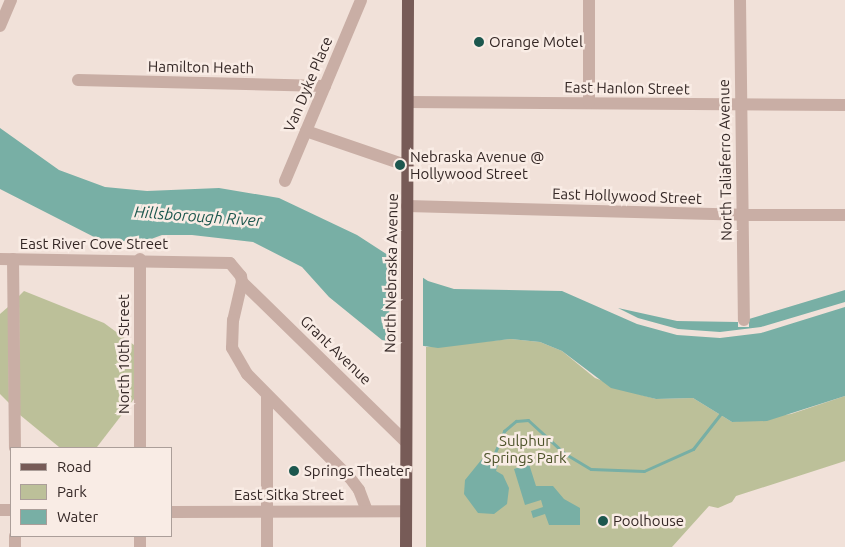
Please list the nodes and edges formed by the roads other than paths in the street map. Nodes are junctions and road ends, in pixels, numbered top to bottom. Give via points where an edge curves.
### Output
1 (11, 0) edge
2 (361, 0) edge
3 (408, 0) edge
4 (589, 0) edge
5 (740, 0) edge
6 (0, 26) edge
7 (78, 80) dead end
8 (325, 86) junction
9 (409, 102) junction
10 (588, 103) junction
11 (740, 105) junction
12 (845, 105) edge
13 (306, 131) junction
14 (408, 166) junction
15 (285, 181) dead end
16 (407, 206) junction
17 (742, 215) junction
18 (845, 215) edge
19 (6, 259) edge
20 (140, 259) junction
21 (242, 282) junction
22 (744, 320) dead end
23 (267, 396) junction
24 (406, 442) junction
25 (15, 447) edge
26 (140, 447) edge
27 (267, 511) junction
28 (367, 511) junction
29 (406, 511) junction
30 (172, 512) edge
31 (267, 547) edge
32 (406, 547) edge

1 - 6 street
2 - 8 street, Van Dyke Place
3 - 9 main road, North Nebraska Avenue
4 - 10 street
5 - 11 street, North Taliaferro Avenue
7 - 8 street, Hamilton Heath
8 - 13 street, Van Dyke Place
9 - 10 street, East Hanlon Street
9 - 14 main road, North Nebraska Avenue
10 - 11 street, East Hanlon Street
11 - 12 street, East Hanlon Street
11 - 17 street, North Taliaferro Avenue
13 - 14 street
13 - 15 street, Van Dyke Place
14 - 16 main road, North Nebraska Avenue
16 - 17 street, East Hollywood Street
16 - 24 main road, North Nebraska Avenue
17 - 18 street, East Hollywood Street
17 - 22 street, North Taliaferro Avenue
19 - 20 street, East River Cove Street
19 - 25 street
20 - 21 street, East River Cove Street via 230,263
20 - 26 street, North 10th Street
21 - 23 street via 233,320 232,348 247,374
21 - 24 street, Grant Avenue
23 - 27 street
23 - 28 street via 350,478
24 - 29 main road, North Nebraska Avenue
27 - 28 street, East Sitka Street
27 - 30 street, East Sitka Street
27 - 31 street
28 - 29 street, East Sitka Street
29 - 32 main road, North Nebraska Avenue

